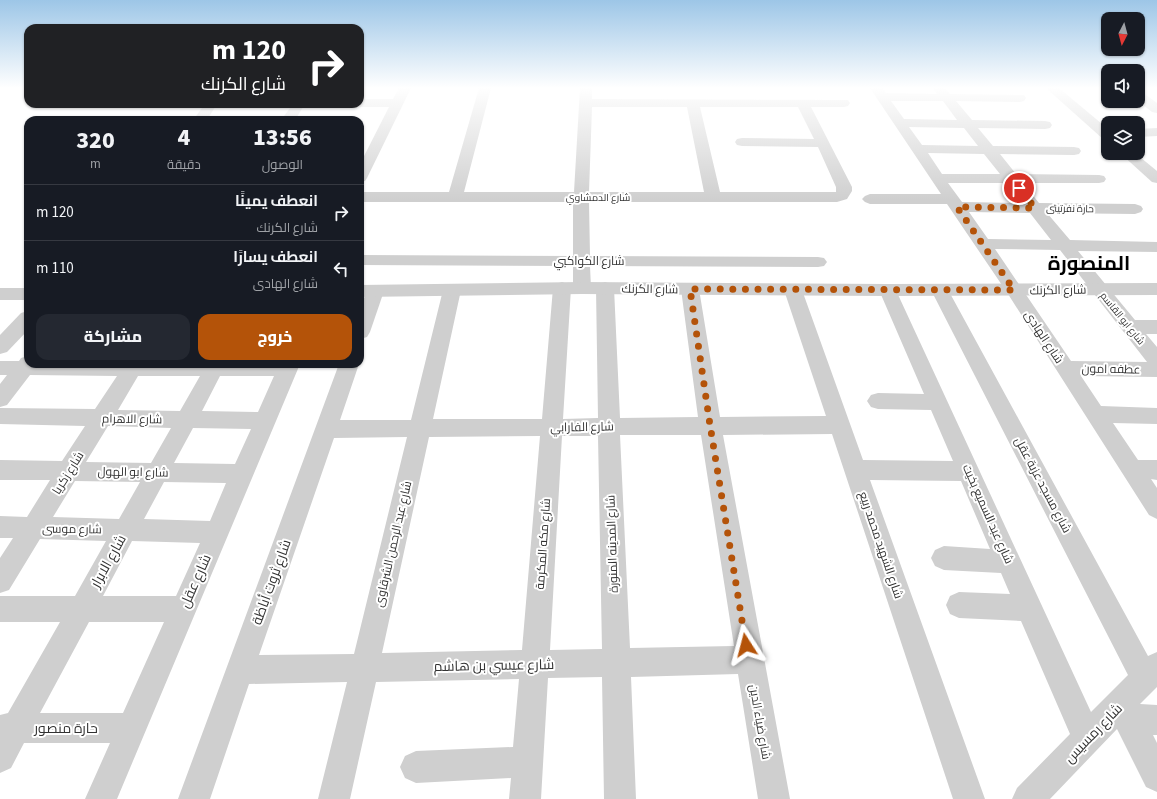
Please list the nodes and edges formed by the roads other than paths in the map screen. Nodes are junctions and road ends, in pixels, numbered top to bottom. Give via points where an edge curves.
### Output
1 (386, 125) edge
2 (475, 125) edge
3 (585, 125) edge
4 (698, 125) edge
5 (814, 125) edge
6 (901, 125) edge
7 (969, 125) edge
8 (1157, 132) edge
9 (1145, 133) edge
10 (742, 142) dead end
11 (822, 143) junction
12 (917, 149) junction
13 (989, 150) junction
14 (1074, 151) dead end
15 (1138, 160) edge
16 (1151, 169) edge
17 (364, 170) edge
18 (937, 178) junction
19 (1011, 178) junction
20 (1099, 179) dead end
21 (1157, 179) edge
22 (364, 197) edge
23 (455, 197) junction
24 (581, 197) junction
25 (713, 197) junction
26 (870, 198) dead end
27 (954, 203) junction
28 (1035, 208) junction
29 (1135, 209) dead end
30 (982, 244) junction
31 (1065, 246) junction
32 (1157, 248) edge
33 (364, 260) edge
34 (582, 261) junction
35 (818, 262) dead end
36 (583, 288) junction
37 (690, 289) junction
38 (1157, 289) edge
39 (452, 290) junction
40 (793, 290) junction
41 (888, 290) junction
42 (940, 290) junction
43 (1014, 290) junction
44 (1099, 290) junction
45 (367, 291) edge
46 (0, 294) edge
47 (24, 294) edge
48 (364, 309) edge
49 (24, 325) edge
50 (1130, 327) junction
51 (1157, 327) edge
52 (0, 347) edge
53 (1157, 361) edge
54 (24, 366) edge
55 (0, 368) edge
56 (24, 368) edge
57 (133, 368) edge
58 (215, 368) edge
59 (288, 368) edge
60 (348, 368) edge
61 (1065, 368) junction
62 (1157, 370) edge
63 (0, 399) edge
64 (878, 401) dead end
65 (938, 402) junction
66 (1095, 414) junction
67 (0, 416) edge
68 (1157, 416) edge
69 (102, 418) junction
70 (186, 420) junction
71 (265, 421) junction
72 (839, 424) junction
73 (710, 425) junction
74 (551, 427) junction
75 (608, 427) junction
76 (421, 428) junction
77 (326, 429) junction
78 (1132, 469) junction
79 (0, 470) edge
80 (855, 470) junction
81 (1157, 470) edge
82 (68, 471) junction
83 (969, 471) junction
84 (157, 473) junction
85 (242, 474) junction
86 (1157, 508) edge
87 (0, 527) edge
88 (33, 528) junction
89 (125, 530) junction
90 (217, 532) junction
91 (944, 558) dead end
92 (1009, 562) junction
93 (0, 581) edge
94 (959, 605) dead end
95 (1029, 608) junction
96 (0, 609) edge
97 (82, 609) junction
98 (183, 609) junction
99 (749, 660) junction
100 (616, 663) junction
101 (534, 664) junction
102 (364, 668) junction
103 (240, 670) junction
104 (1151, 673) edge
105 (1135, 714) edge
106 (8, 728) edge
107 (131, 728) junction
108 (1087, 738) junction
109 (0, 757) edge
110 (528, 762) junction
111 (416, 767) dead end
112 (1157, 776) edge
113 (101, 799) edge
114 (194, 799) edge
115 (334, 799) edge
116 (525, 799) edge
117 (620, 799) edge
118 (774, 799) edge
119 (969, 799) edge
120 (1028, 799) edge

1 - 17 street
2 - 23 street
3 - 24 street
4 - 25 street
5 - 11 street
6 - 12 street, شارع الهادى
7 - 13 street, شارع ابو القاسم
8 - 9 street
10 - 11 street
11 - 25 street, شارع الدمشاوي via 844,187 842,196
12 - 13 street
12 - 18 street, شارع الهادى
13 - 14 street
13 - 19 street, شارع ابو القاسم
15 - 16 street
16 - 21 street
18 - 19 street
18 - 27 street, شارع الهادى
19 - 20 street
19 - 28 street, شارع ابو القاسم
22 - 23 street, شارع الدمشاوي
23 - 24 street, شارع الدمشاوي
24 - 25 street, شارع الدمشاوي
24 - 34 street
26 - 27 street, حارة نفرتيتى
27 - 28 street, حارة نفرتيتى
27 - 30 street, شارع الهادى
28 - 29 street, حارة نفرتيتى
28 - 31 street, شارع ابو القاسم
30 - 31 street
30 - 43 street, شارع الهادى
31 - 32 street
31 - 44 street, شارع ابو القاسم
33 - 34 street, شارع الكواكبي
34 - 35 street, شارع الكواكبي
34 - 36 street
36 - 37 street, شارع الكرنك
36 - 39 street, شارع الكرنك
36 - 74 street, شارع مكه المكرمة
36 - 75 street, شارع المدينه المنورة
37 - 40 street, شارع الكرنك
37 - 73 street, شارع ضياء الدين
38 - 44 street, شارع الكرنك
39 - 45 street, شارع الكرنك
39 - 76 street, شارع عبد الرحمن الشرقاوى
40 - 41 street, شارع الكرنك
40 - 72 street, شارع الشهيد محمد ربيع
41 - 42 street, شارع الكرنك
41 - 65 street, شارع عبد السميع بخيت
42 - 43 street, شارع الكرنك
42 - 104 street, شارع مسجد عزبة عقل
43 - 44 street, شارع الكرنك
43 - 61 street, شارع الهادى
44 - 50 street, شارع ابو القاسم
45 - 48 street
46 - 47 street
49 - 52 street
50 - 51 street
50 - 53 street, شارع ابو القاسم
54 - 55 street
56 - 63 street
57 - 69 street, شارع زكريا
58 - 70 street, شارع الابرار
59 - 71 street, شارع عقل
60 - 77 street, شارع ثروت أباظة
61 - 62 street, عطفه امون
61 - 66 street, شارع الهادى
64 - 65 street
65 - 83 street, شارع عبد السميع بخيت
66 - 68 street
66 - 78 street, شارع الهادى
67 - 69 street, شارع الاهرام
69 - 70 street, شارع الاهرام
69 - 82 street, شارع زكريا
70 - 71 street, شارع الاهرام
70 - 84 street, شارع الابرار
71 - 85 street, شارع عقل
72 - 73 street, شارع الفارابي
72 - 80 street, شارع الشهيد محمد ربيع
73 - 75 street, شارع الفارابي
73 - 99 street, شارع ضياء الدين
74 - 75 street, شارع الفارابي
74 - 76 street, شارع الفارابي
74 - 101 street, شارع مكه المكرمة
75 - 100 street, شارع المدينه المنورة
76 - 77 street, شارع الفارابي
76 - 102 street, شارع عبد الرحمن الشرقاوى
77 - 103 street, شارع ثروت أباظة
78 - 81 street
78 - 86 street, شارع الهادى
79 - 82 street, شارع ابو الهول
80 - 83 street
80 - 119 street, شارع الشهيد محمد ربيع
82 - 84 street, شارع ابو الهول
82 - 88 street, شارع زكريا
83 - 92 street, شارع عبد السميع بخيت
84 - 85 street, شارع ابو الهول
84 - 89 street, شارع الابرار
85 - 90 street, شارع عقل
87 - 88 street, شارع موسى
88 - 89 street, شارع موسى
88 - 93 street, شارع زكريا
89 - 90 street, شارع موسى
89 - 97 street, شارع الابرار
90 - 98 street, شارع عقل
91 - 92 street
92 - 95 street, شارع عبد السميع بخيت
94 - 95 street
95 - 108 street, شارع عبد السميع بخيت
96 - 97 street
97 - 98 street
97 - 106 street, شارع الابرار
98 - 107 street, شارع عقل
99 - 100 street, شارع عيسي بن هاشم
99 - 118 street, شارع ضياء الدين
100 - 101 street, شارع عيسي بن هاشم
100 - 117 street, شارع المدينه المنورة
101 - 102 street, شارع عيسي بن هاشم
101 - 110 street, شارع مكه المكرمة
102 - 103 street, شارع عيسي بن هاشم
102 - 115 street, شارع عبد الرحمن الشرقاوى
103 - 114 street, شارع ثروت أباظة
104 - 105 street, شارع رمسيس
105 - 108 street, شارع رمسيس
105 - 112 street
106 - 107 street, حارة منصور
106 - 109 street, شارع الابرار
107 - 113 street, شارع عقل
108 - 120 street, شارع رمسيس
110 - 111 street
110 - 116 street, شارع مكه المكرمة

